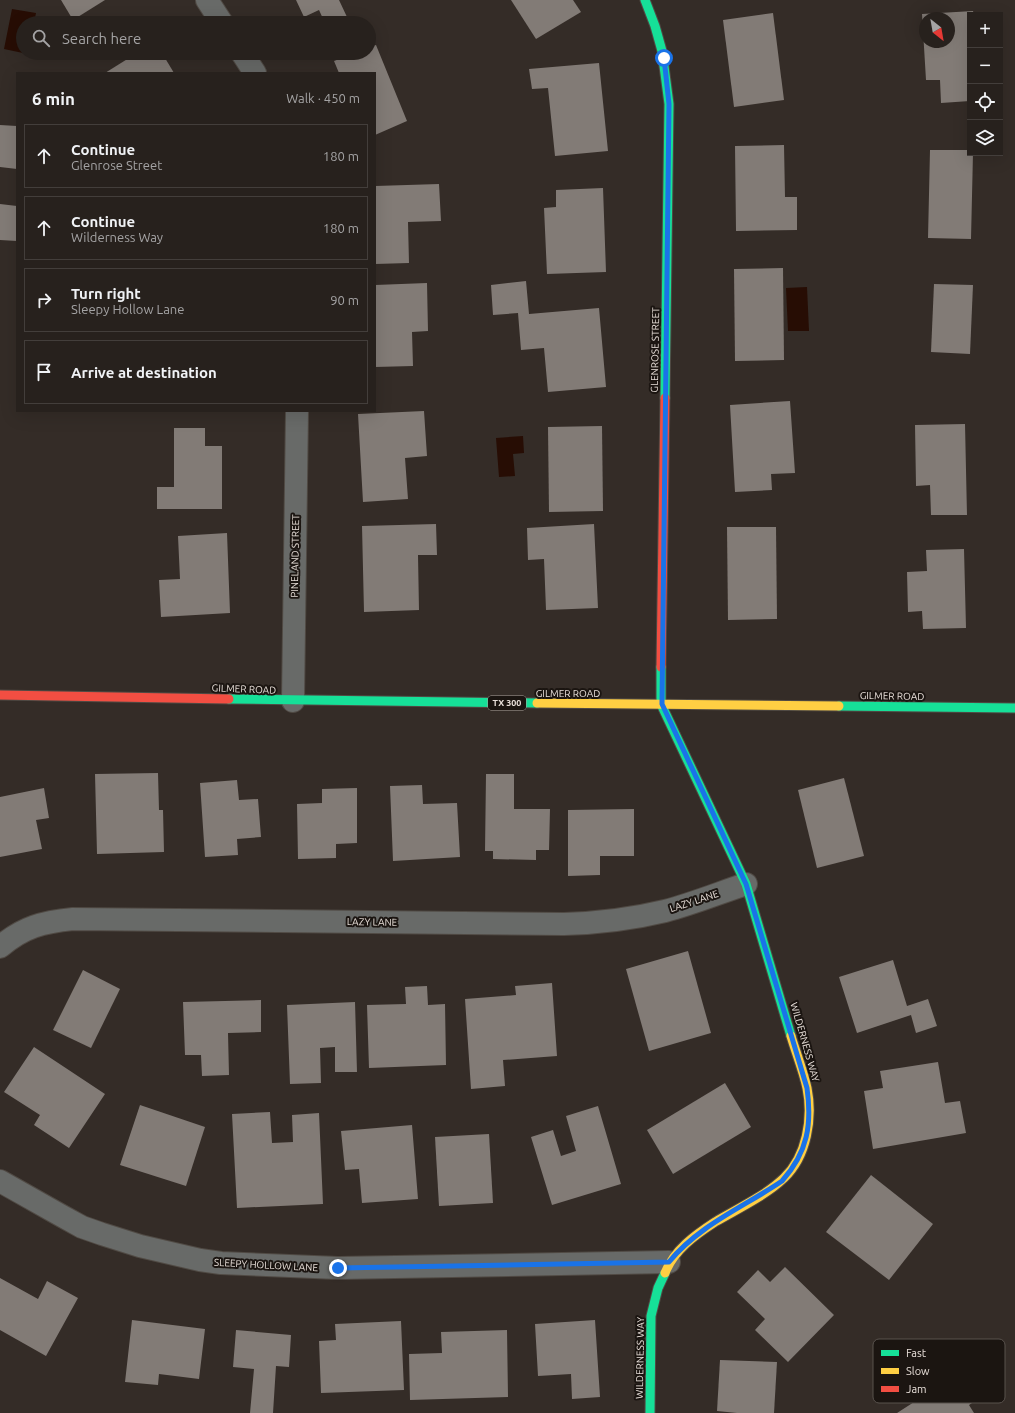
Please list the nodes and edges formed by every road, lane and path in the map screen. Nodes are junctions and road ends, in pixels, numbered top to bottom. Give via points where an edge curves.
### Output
1 (207, 0) edge
2 (645, 0) edge
3 (217, 16) edge
4 (247, 60) edge
5 (254, 72) edge
6 (297, 412) edge
7 (0, 695) edge
8 (294, 701) junction
9 (662, 704) junction
10 (1015, 708) edge
11 (746, 884) junction
12 (0, 947) edge
13 (0, 1181) edge
14 (669, 1262) junction
15 (650, 1413) edge

1 - 3 street
2 - 9 street, GLENROSE STREET via 661,42 669,104
4 - 5 street
6 - 8 street, PINELAND STREET
7 - 8 street, GILMER ROAD / TX 300
8 - 9 street, GILMER ROAD / TX 300
9 - 10 street, GILMER ROAD / TX 300
9 - 11 street, WILDERNESS WAY
11 - 12 street, LAZY LANE via 666,910 626,919 587,923 73,919 38,925 21,932
11 - 14 street, WILDERNESS WAY via 807,1088 810,1113 807,1137 798,1159 782,1181 703,1230
13 - 14 street, SLEEPY HOLLOW LANE via 62,1216 102,1234 153,1250 221,1263 338,1268
14 - 15 street, WILDERNESS WAY via 658,1288 651,1316

